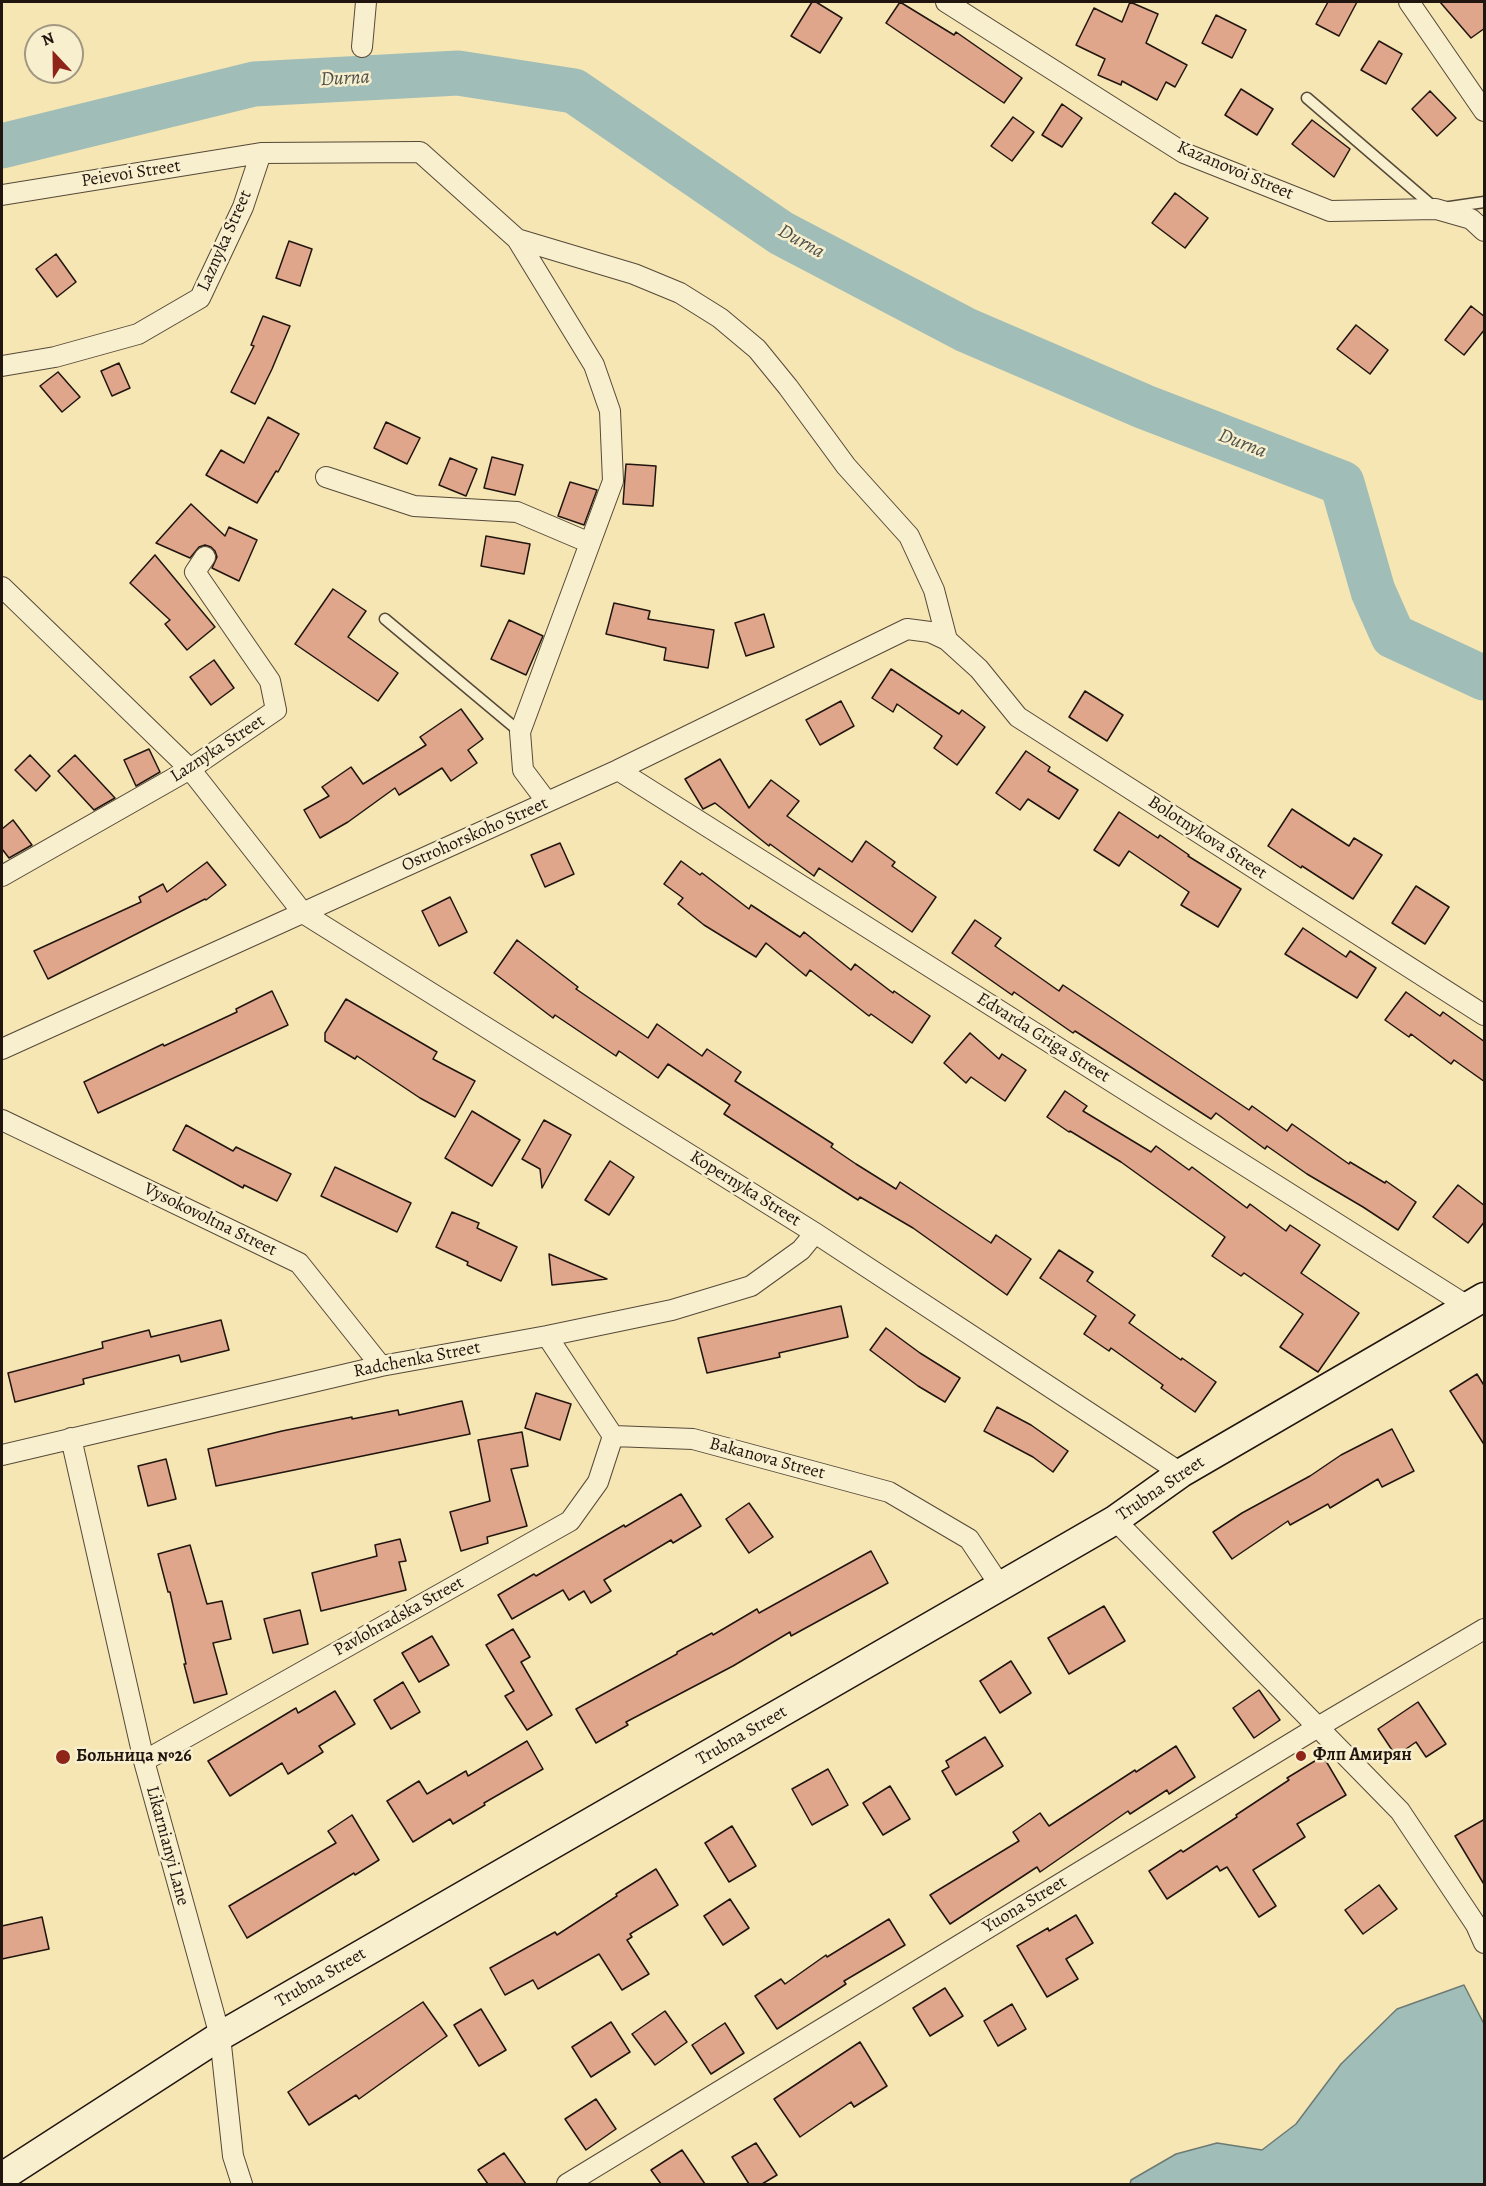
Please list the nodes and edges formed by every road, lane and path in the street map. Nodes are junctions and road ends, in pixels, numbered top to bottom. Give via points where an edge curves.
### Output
1 (366, 2) edge
2 (946, 2) edge
3 (1409, 2) edge
4 (362, 47) dead end
5 (1307, 98) dead end
6 (1485, 111) edge
7 (261, 153) junction
8 (2, 195) edge
9 (1485, 202) edge
10 (1436, 209) junction
11 (1485, 231) edge
12 (517, 239) junction
13 (2, 366) edge
14 (326, 477) dead end
15 (590, 543) junction
16 (205, 557) dead end
17 (2, 587) edge
18 (385, 620) dead end
19 (947, 640) junction
20 (520, 732) junction
21 (190, 770) junction
22 (618, 770) junction
23 (547, 802) junction
24 (2, 876) edge
25 (303, 913) junction
26 (1485, 1015) edge
27 (2, 1049) edge
28 (2, 1120) edge
29 (815, 1233) junction
30 (1477, 1302) edge
31 (547, 1336) junction
32 (381, 1366) junction
33 (613, 1436) junction
34 (71, 1438) junction
35 (2, 1455) edge
36 (1180, 1473) junction
37 (1115, 1520) junction
38 (1001, 1587) junction
39 (1485, 1629) edge
40 (1318, 1727) junction
41 (144, 1761) junction
42 (1482, 1929) edge
43 (220, 2036) junction
44 (2, 2177) edge
45 (242, 2184) edge
46 (567, 2184) edge

1 - 4 street
2 - 10 street, Kazanovoi Street via 1184,153 1330,211
3 - 6 street
5 - 10 lane
7 - 8 street, Peievoi Street
7 - 12 street, Peievoi Street via 420,152
7 - 13 street, Laznyka Street via 243,207 200,298 138,334 55,357
9 - 10 lane
10 - 11 street, Kazanovoi Street via 1471,219
12 - 15 street via 594,365 610,411 613,481
12 - 19 street via 634,274 680,293 720,318 757,349 846,466 909,536 934,590
14 - 15 street via 414,506 517,512
15 - 20 street
16 - 21 street, Laznyka Street via 195,572 270,681 276,710
17 - 21 street, Kopernyka Street
18 - 20 lane
19 - 22 street, Ostrohorskoho Street via 930,632 907,629
19 - 26 street, Bolotnykova Street via 979,669 1018,717
20 - 23 street via 523,770
21 - 24 street, Laznyka Street
21 - 25 street, Kopernyka Street
22 - 23 street, Ostrohorskoho Street
22 - 30 street, Edvarda Griga Street
23 - 25 street, Ostrohorskoho Street
25 - 27 street, Ostrohorskoho Street
25 - 29 street, Kopernyka Street
28 - 32 street, Vysokovoltna Street via 299,1263
29 - 31 street, Radchenka Street via 801,1250 751,1286 672,1310
29 - 36 street, Kopernyka Street
30 - 36 street, Trubna Street
31 - 32 street, Radchenka Street
31 - 33 street
32 - 34 street, Radchenka Street
33 - 38 street, Bakanova Street via 693,1439 889,1492 969,1539
33 - 41 street, Pavlohradska Street via 598,1482 570,1521
34 - 35 street, Radchenka Street
34 - 41 street, Likarnianyi Lane
36 - 37 street, Trubna Street
37 - 38 street, Trubna Street
37 - 40 street
38 - 43 street, Trubna Street
39 - 40 street, Yuona Street
40 - 42 street via 1400,1811
40 - 46 street, Yuona Street
41 - 43 street, Likarnianyi Lane
43 - 44 street, Trubna Street
43 - 45 street, Likarnianyi Lane via 233,2156

